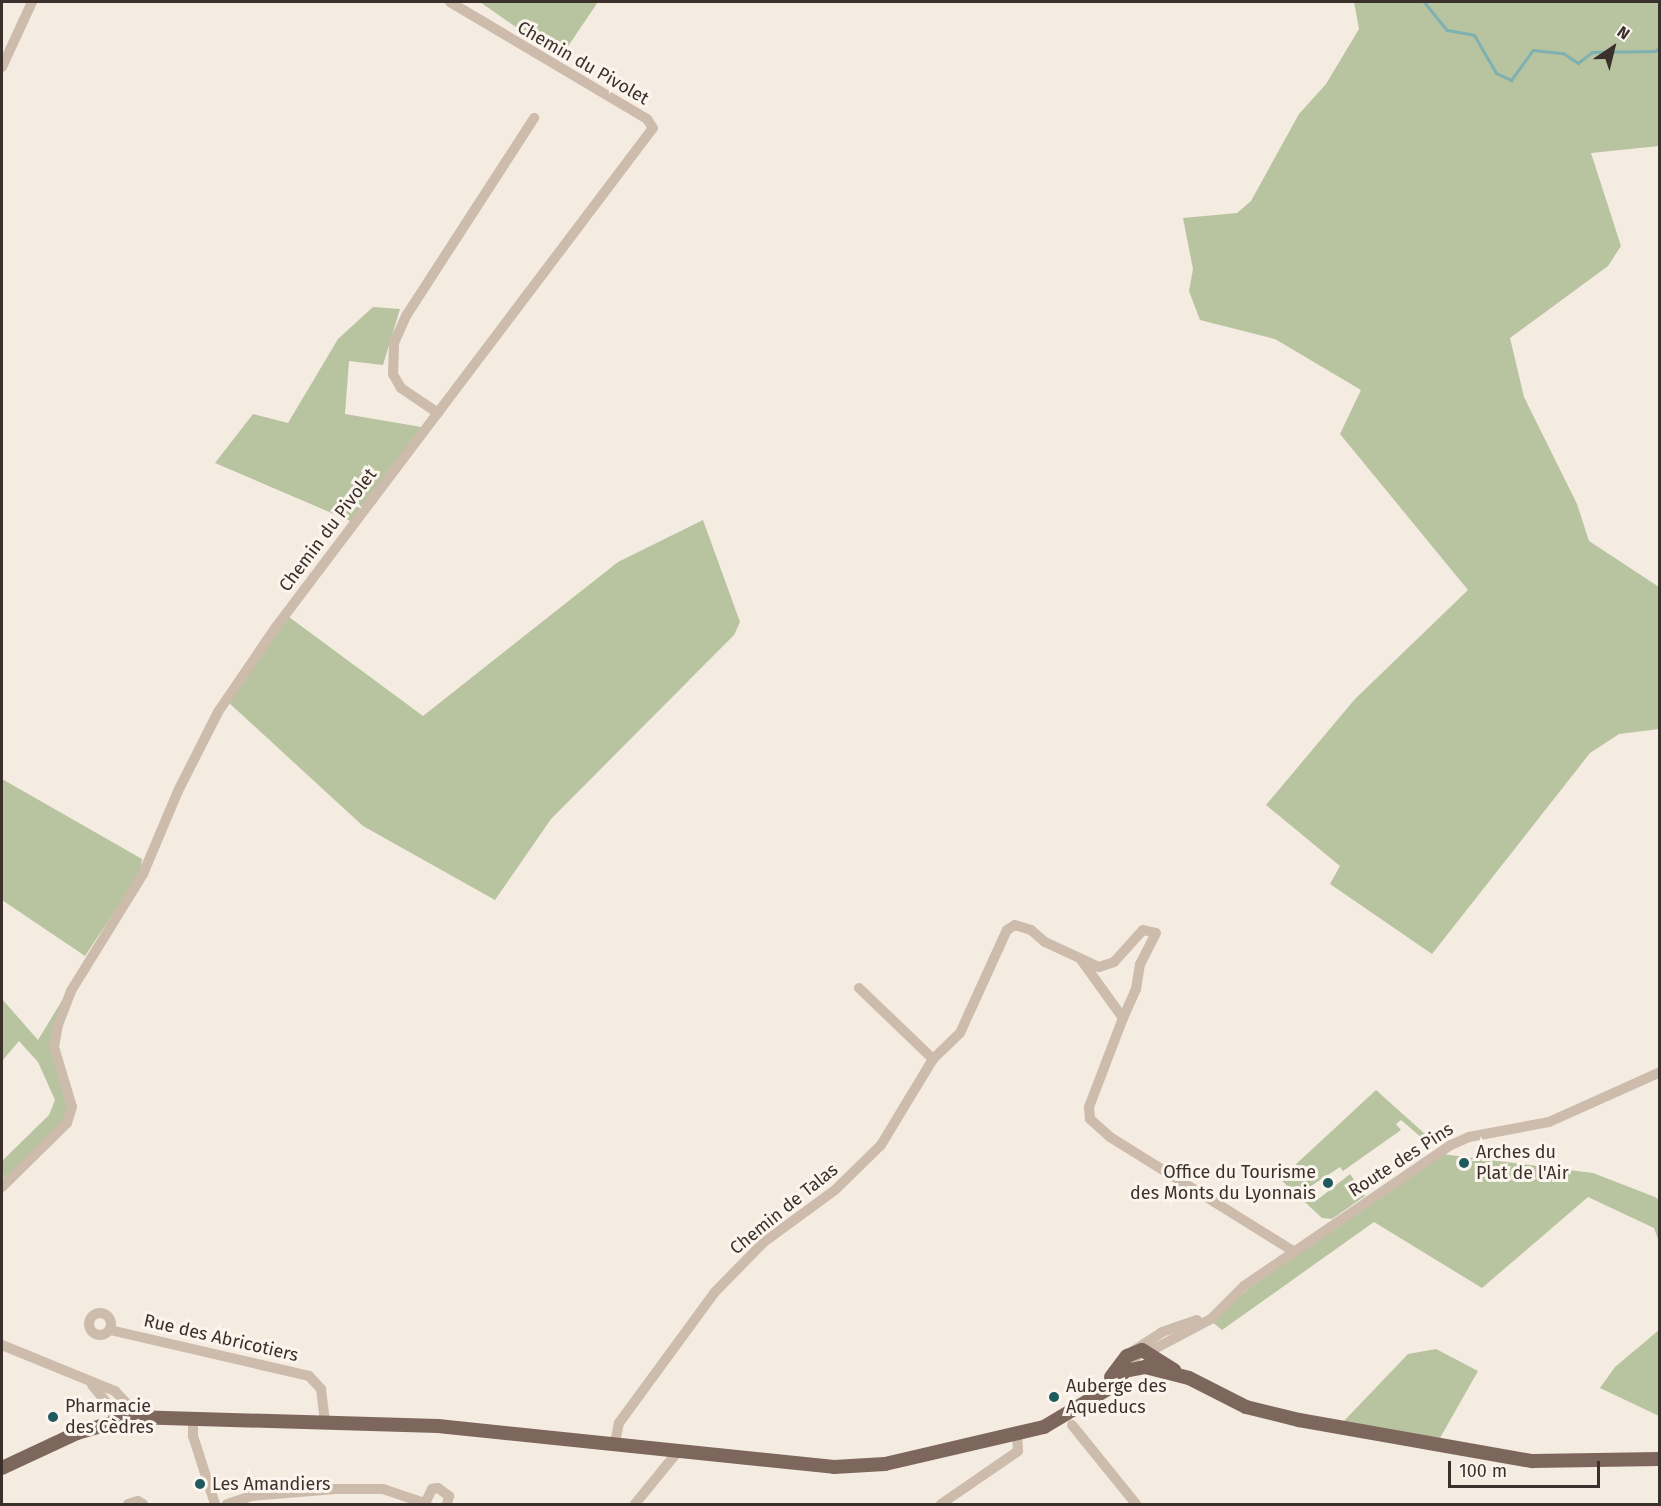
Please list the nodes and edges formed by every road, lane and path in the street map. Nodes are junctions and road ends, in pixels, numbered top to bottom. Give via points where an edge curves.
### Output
1 (32, 2) edge
2 (450, 2) edge
3 (2, 67) edge
4 (534, 118) dead end
5 (438, 413) junction
6 (1082, 961) junction
7 (859, 988) dead end
8 (1123, 1018) junction
9 (933, 1059) junction
10 (1659, 1072) edge
11 (2, 1187) edge
12 (1293, 1251) junction
13 (1216, 1311) junction
14 (110, 1330) dead end
15 (1162, 1332) junction
16 (2, 1346) edge
17 (1142, 1350) junction
18 (1159, 1353) junction
19 (1127, 1356) junction
20 (1145, 1367) junction
21 (1125, 1371) junction
22 (1189, 1378) junction
23 (89, 1383) junction
24 (1096, 1394) junction
25 (139, 1418) junction
26 (193, 1419) junction
27 (115, 1420) junction
28 (1069, 1420) junction
29 (325, 1424) junction
30 (1017, 1433) junction
31 (615, 1443) junction
32 (679, 1450) junction
33 (1659, 1459) edge
34 (2, 1468) edge
35 (1130, 1502) edge
36 (128, 1504) edge
37 (142, 1504) edge
38 (215, 1504) edge
39 (226, 1504) edge
40 (426, 1504) edge
41 (447, 1504) edge
42 (635, 1504) edge
43 (941, 1504) edge

1 - 3 street
2 - 5 street, Chemin du Pivolet via 647,119 653,128
4 - 5 street via 406,316 394,343 392,366 397,381
5 - 11 street, Chemin du Pivolet via 276,627 218,712 178,791 147,866 71,991 58,1025 54,1047 72,1107 67,1123
6 - 8 street
6 - 8 street via 1099,966 1114,962 1143,930 1156,933 1140,964 1136,989
6 - 9 street, Chemin de Talas via 1031,930 1015,925 1007,930 960,1033
7 - 9 street
8 - 12 street via 1089,1107 1090,1119 1110,1137
9 - 31 street, Chemin de Talas via 871,1158 764,1242 714,1293 619,1423
10 - 12 street, Route des Pins via 1549,1122 1468,1137 1451,1145
12 - 13 street, Route des Pins
13 - 15 street, Route des Pins
13 - 18 street, Route des Pins via 1211,1319
14 - 29 street, Rue des Abricotiers via 309,1376 321,1389
15 - 17 street, Route des Pins
15 - 19 street, Route des Pins
16 - 23 street
17 - 18 main road
17 - 19 main road
17 - 20 street
17 - 21 street, Route des Pins
18 - 22 main road
19 - 24 main road
20 - 21 main road
20 - 22 main road
21 - 24 main road via 1111,1387
22 - 33 main road via 1246,1407 1299,1420 1532,1461
23 - 25 street via 115,1391
23 - 27 street via 109,1405
24 - 28 main road
25 - 26 main road
25 - 27 main road
26 - 29 main road
26 - 38 street via 193,1436
27 - 34 main road
28 - 30 main road
28 - 35 street
29 - 31 main road via 438,1426
30 - 32 main road via 916,1459 834,1467
30 - 43 street via 1017,1451
31 - 32 main road
32 - 42 street
36 - 37 street
39 - 40 street via 252,1496 383,1489
40 - 41 street via 432,1489 438,1488 449,1496

